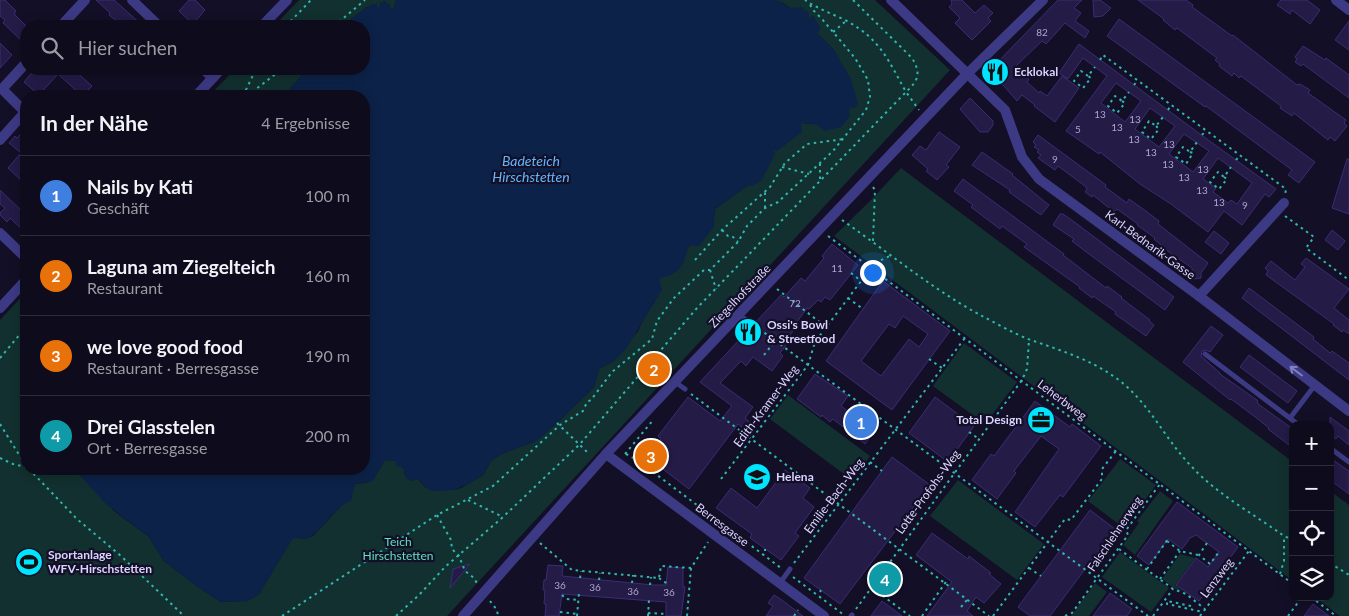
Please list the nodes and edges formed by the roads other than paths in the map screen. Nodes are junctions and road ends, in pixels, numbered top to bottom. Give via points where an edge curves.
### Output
1 (85, 0) edge
2 (132, 0) edge
3 (287, 0) edge
4 (891, 0) edge
5 (1042, 0) edge
6 (1336, 0) edge
7 (1349, 10) edge
8 (66, 20) edge
9 (153, 20) edge
10 (268, 20) edge
11 (20, 70) edge
12 (968, 73) junction
13 (210, 75) edge
14 (216, 75) edge
15 (213, 78) junction
16 (202, 90) edge
17 (20, 107) edge
18 (20, 118) edge
19 (0, 140) edge
20 (1281, 207) road end
21 (0, 233) edge
22 (20, 252) edge
23 (20, 286) edge
24 (1198, 296) junction
25 (0, 308) edge
26 (1205, 354) dead end
27 (675, 382) junction
28 (1315, 385) junction
29 (685, 390) road end
30 (1349, 411) edge
31 (1290, 418) junction
32 (1294, 421) edge
33 (1334, 451) edge
34 (606, 454) junction
35 (1349, 462) edge
36 (788, 571) road end
37 (780, 583) junction
38 (463, 616) edge
39 (824, 616) edge

1 - 8 street
2 - 9 street
3 - 10 street
4 - 12 street, Karl-Bednarik-Gasse
5 - 12 street, Ziegelhofstraße
6 - 7 street
11 - 17 street via 2,89
12 - 24 street, Karl-Bednarik-Gasse via 1005,110 1022,157 1039,179
12 - 27 street, Ziegelhofstraße via 820,230 744,318
13 - 15 street
14 - 15 street
15 - 16 street
18 - 19 street
20 - 24 street
21 - 22 street
23 - 25 street
28 -> 24 street, Karl-Bednarik-Gasse
26 - 31 lane
27 - 29 lane
27 - 34 street, Ziegelhofstraße
28 - 30 street, Karl-Bednarik-Gasse
28 - 31 lane
31 - 32 lane
33 - 35 lane
34 - 37 street, Berresgasse
34 - 38 street, Ziegelhofstraße
36 - 37 lane
37 - 39 street, Berresgasse

